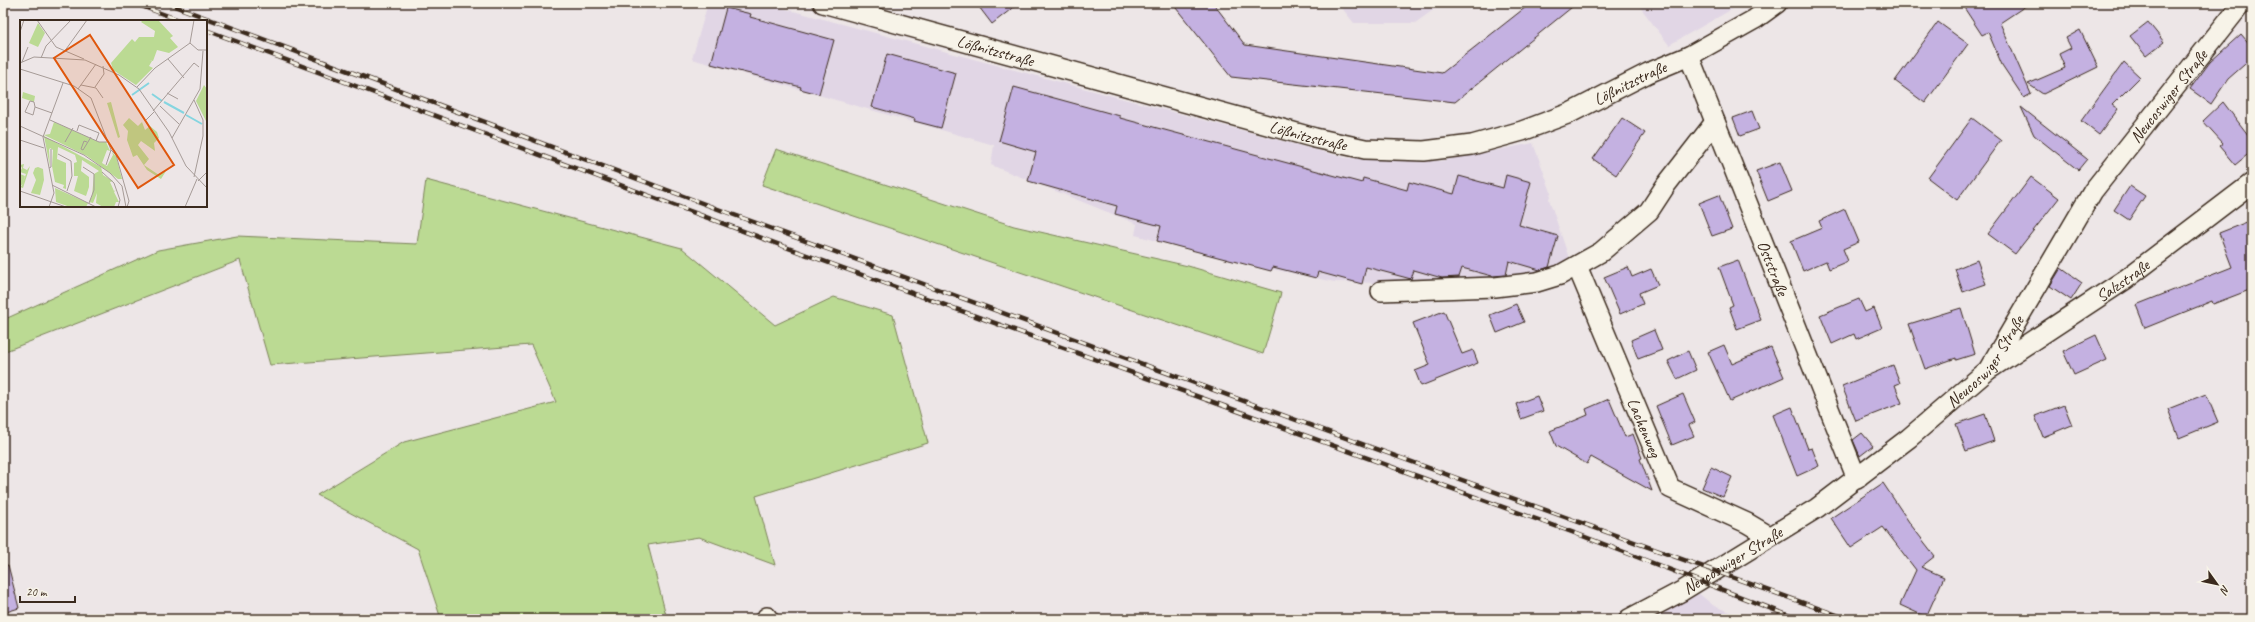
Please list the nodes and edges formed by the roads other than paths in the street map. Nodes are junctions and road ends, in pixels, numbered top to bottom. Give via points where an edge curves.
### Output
1 (823, 3) edge
2 (1777, 3) edge
3 (2242, 3) edge
4 (1689, 56) junction
5 (1715, 122) junction
6 (2252, 183) edge
7 (1577, 266) junction
8 (1382, 291) dead end
9 (1988, 370) junction
10 (1857, 479) junction
11 (1769, 536) junction
12 (1629, 619) edge

1 - 4 street, Lößnitzstraße via 1315,138 1365,149 1424,150 1472,145 1522,131 1570,113 1648,73
2 - 4 street, Lößnitzstraße via 1755,19
3 - 9 street, Neucoswiger Straße via 2093,191
4 - 5 street, Oststraße
5 - 7 street via 1649,211 1601,252
5 - 10 street, Oststraße
6 - 9 street, Salzstraße via 2126,279
7 - 8 street via 1560,275 1537,282 1488,288
7 - 11 street, Lachenweg via 1670,488 1747,523
9 - 10 street, Neucoswiger Straße
10 - 11 street, Neucoswiger Straße via 1817,508
11 - 12 street, Neucoswiger Straße via 1682,591

